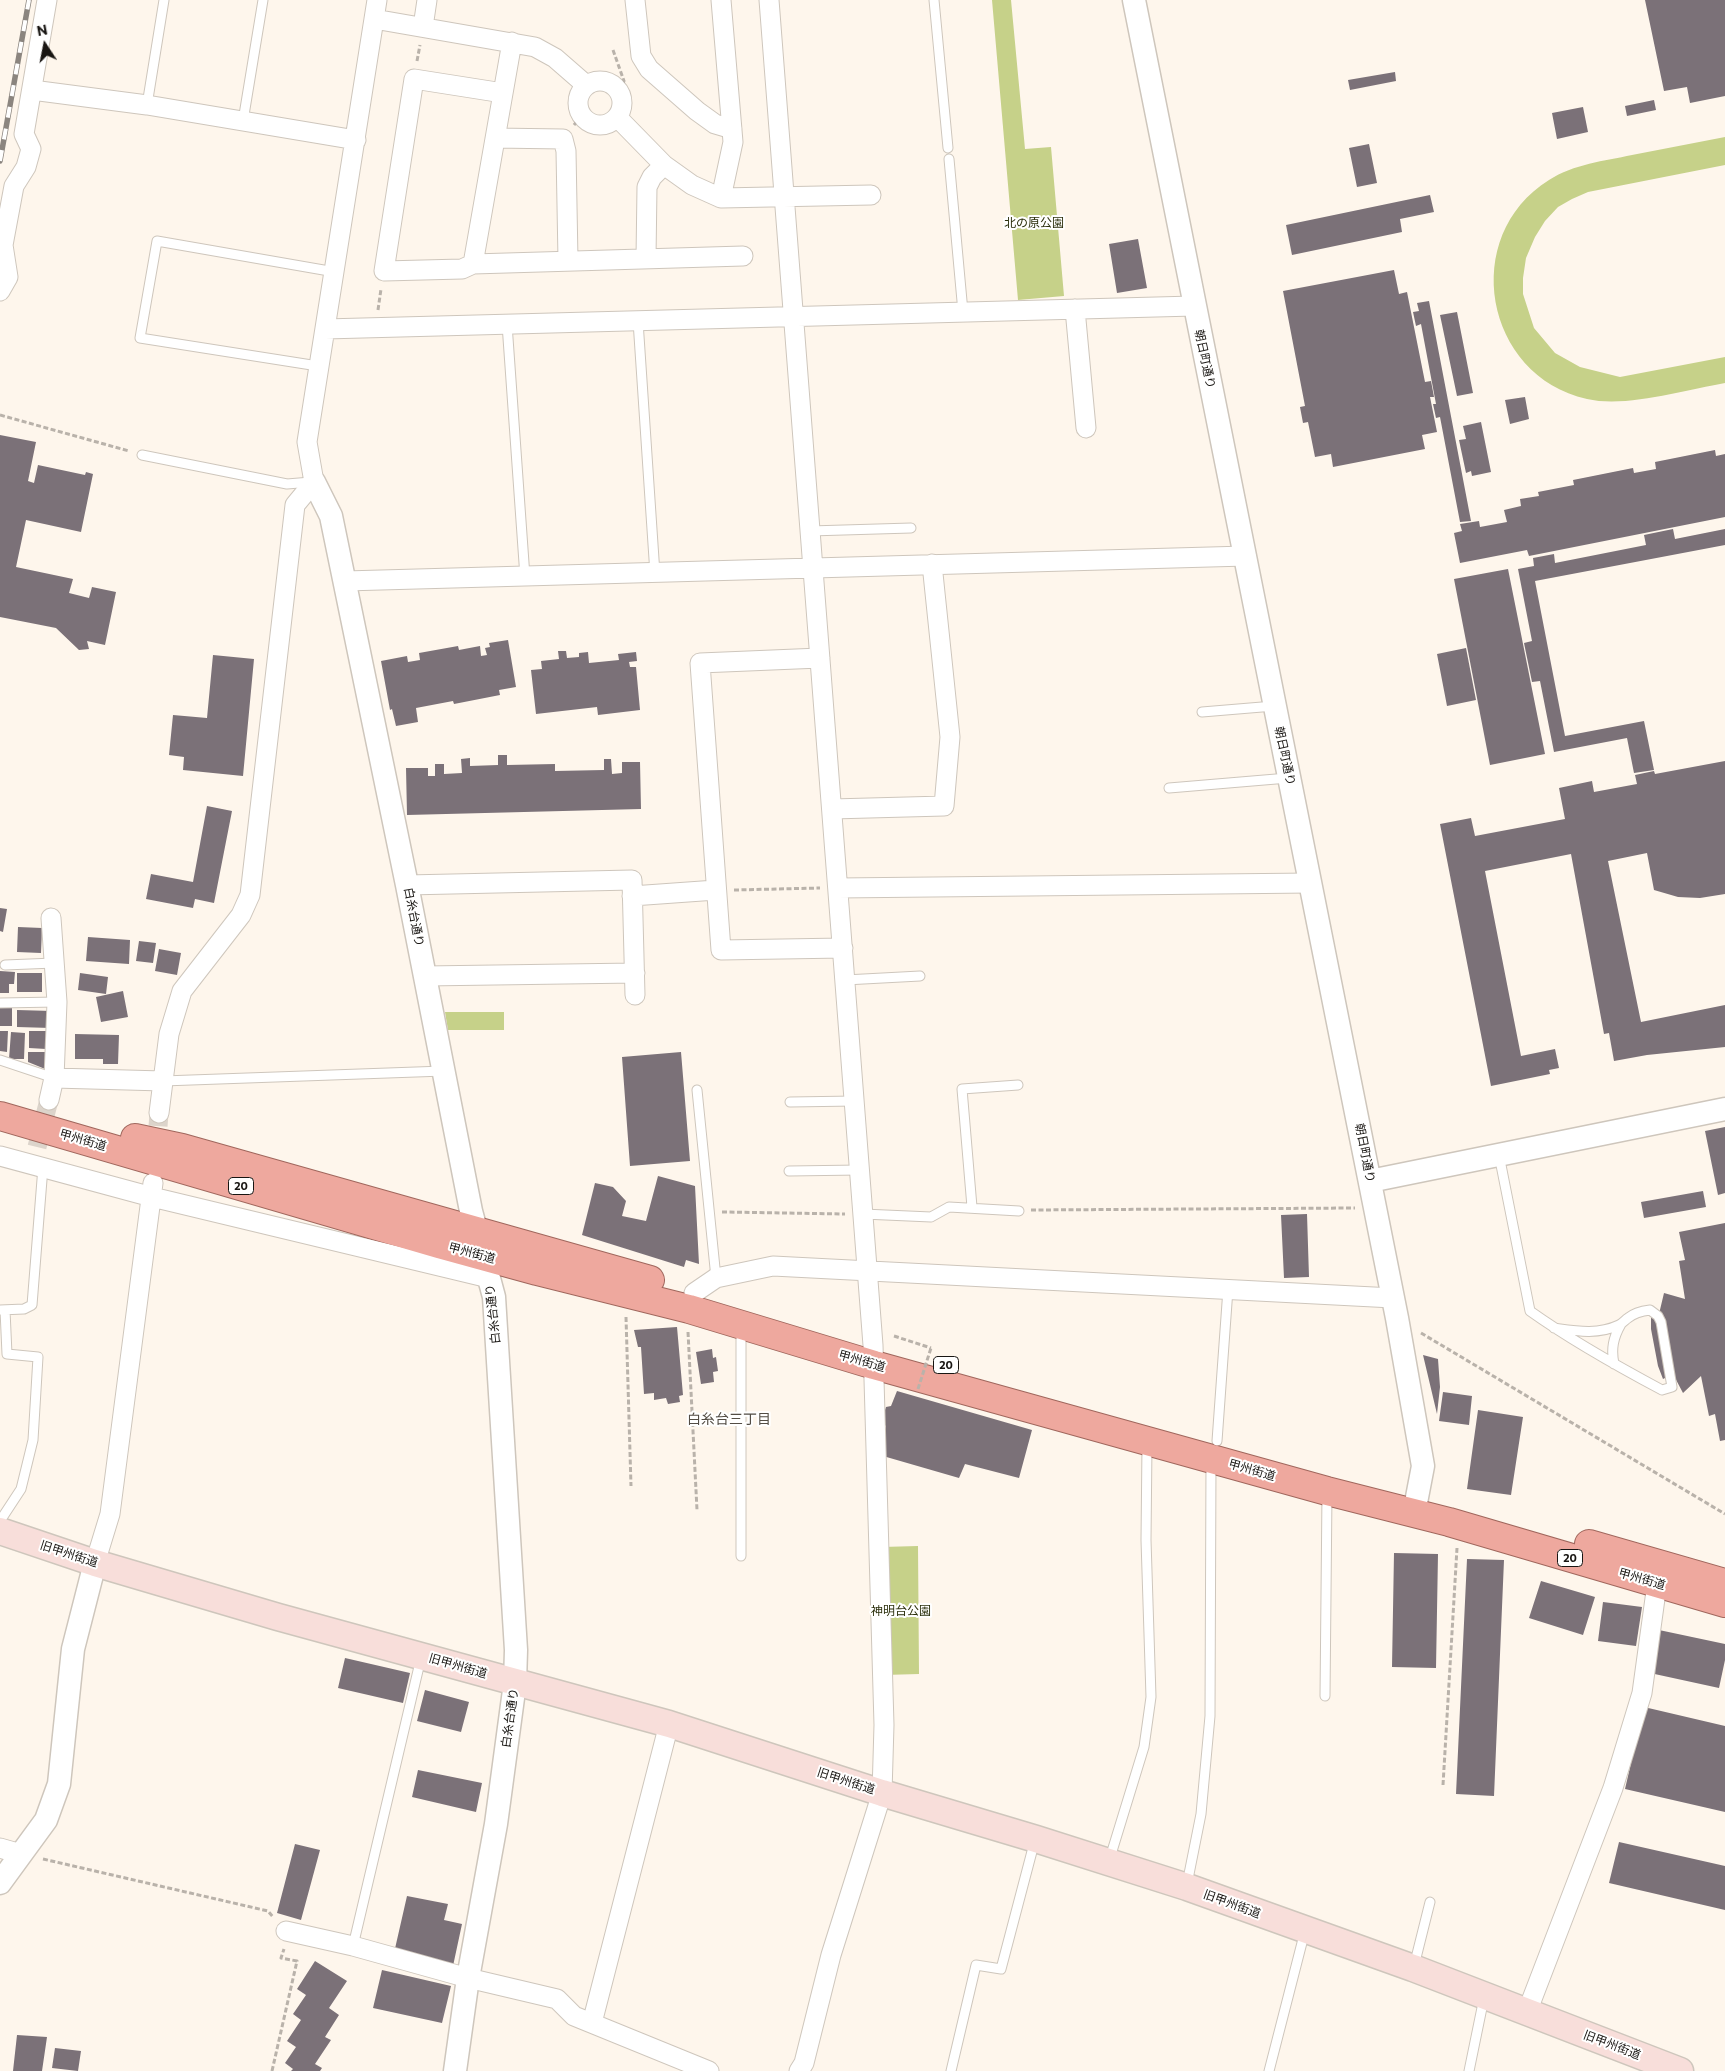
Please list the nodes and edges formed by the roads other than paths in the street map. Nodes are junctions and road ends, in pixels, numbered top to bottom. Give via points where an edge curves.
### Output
1 (47, 0) edge
2 (164, 0) edge
3 (263, 0) edge
4 (377, 0) edge
5 (427, 0) edge
6 (636, 0) edge
7 (721, 0) edge
8 (769, 0) edge
9 (934, 0) edge
10 (1134, 0) edge
11 (374, 19) junction
12 (423, 27) junction
13 (512, 42) junction
14 (586, 85) junction
15 (32, 90) junction
16 (503, 94) junction
17 (147, 105) junction
18 (617, 117) junction
19 (243, 121) junction
20 (732, 129) junction
21 (495, 138) junction
22 (356, 140) junction
23 (948, 148) dead end
24 (949, 159) dead end
25 (664, 165) junction
26 (871, 195) dead end
27 (721, 198) junction
28 (784, 198) junction
29 (743, 256) dead end
30 (646, 258) junction
31 (568, 260) junction
32 (474, 264) junction
33 (335, 272) junction
34 (0, 291) edge
35 (1194, 306) junction
36 (1075, 309) junction
37 (963, 312) junction
38 (794, 317) junction
39 (638, 321) junction
40 (507, 324) junction
41 (325, 329) junction
42 (318, 366) junction
43 (1086, 428) dead end
44 (142, 455) road end
45 (314, 482) junction
46 (911, 528) dead end
47 (810, 531) junction
48 (1246, 556) junction
49 (932, 564) junction
50 (813, 570) junction
51 (655, 574) junction
52 (525, 577) junction
53 (345, 582) junction
54 (820, 658) junction
55 (1275, 706) junction
56 (1202, 712) dead end
57 (1290, 777) junction
58 (1169, 788) dead end
59 (832, 809) junction
60 (1311, 883) junction
61 (407, 885) junction
62 (838, 888) junction
63 (716, 890) junction
64 (632, 896) junction
65 (52, 918) dead end
66 (843, 948) junction
67 (54, 963) junction
68 (5, 964) dead end
69 (634, 972) junction
70 (425, 976) junction
71 (920, 976) dead end
72 (845, 980) junction
73 (635, 995) dead end
74 (57, 1002) junction
75 (0, 1003) edge
76 (0, 1060) edge
77 (444, 1071) junction
78 (54, 1078) junction
79 (163, 1081) junction
80 (1018, 1085) dead end
81 (697, 1090) dead end
82 (0, 1100) edge
83 (49, 1100) tunnel mouth
84 (855, 1101) junction
85 (790, 1102) dead end
86 (1725, 1110) edge
87 (159, 1113) tunnel mouth
88 (0, 1116) edge
89 (1499, 1154) junction
90 (0, 1156) edge
91 (38, 1159) junction
92 (860, 1170) junction
93 (790, 1171) dead end
94 (1370, 1181) junction
95 (153, 1190) junction
96 (972, 1207) junction
97 (1019, 1211) road end
98 (863, 1214) junction
99 (483, 1255) junction
100 (868, 1272) junction
101 (705, 1286) junction
102 (1228, 1288) junction
103 (1395, 1308) junction
104 (2, 1310) edge
105 (1621, 1324) junction
106 (741, 1325) junction
107 (1554, 1328) junction
108 (880, 1349) junction
109 (1614, 1364) junction
110 (1146, 1439) junction
111 (1214, 1449) junction
112 (1327, 1491) junction
113 (1416, 1505) junction
114 (0, 1522) edge
115 (0, 1531) edge
116 (741, 1556) dead end
117 (95, 1563) junction
118 (1725, 1583) edge
119 (1657, 1584) junction
120 (1725, 1602) edge
121 (421, 1656) junction
122 (515, 1683) junction
123 (1325, 1696) dead end
124 (669, 1724) junction
125 (882, 1793) junction
126 (1036, 1839) junction
127 (10, 1851) edge
128 (1108, 1862) junction
129 (0, 1883) edge
130 (1187, 1887) junction
131 (1430, 1902) dead end
132 (288, 1931) road end
133 (1305, 1931) junction
134 (353, 1946) junction
135 (1413, 1968) junction
136 (468, 1978) junction
137 (1484, 1995) junction
138 (1527, 2012) junction
139 (592, 2023) junction
140 (455, 2071) edge
141 (710, 2071) edge
142 (799, 2071) edge
143 (951, 2071) edge
144 (1269, 2071) edge
145 (1469, 2071) edge
146 (1680, 2071) edge

1 - 15 street
2 - 17 lane
3 - 19 lane
4 - 11 street
5 - 12 street
6 - 20 street via 640,56 649,69 697,111 715,124
7 - 20 street
8 - 28 street
9 - 23 lane
10 - 35 street, 朝日町通り
11 - 12 street
11 - 22 street
12 - 13 street
13 - 14 street via 535,47 555,58
13 - 16 street
14 - 18 street via 603,81 620,92 623,102
14 - 18 street via 578,98 578,108 584,120 599,125
15 - 17 street
15 - 34 street via 24,134 31,149 26,167 14,186 3,245 8,277
16 - 21 street
16 - 32 street via 414,79 384,271 462,269
17 - 19 street
18 - 25 street
19 - 22 street
20 - 27 street via 732,150
21 - 31 street via 563,139 566,151
21 - 32 street
22 - 33 street
24 - 37 lane
25 - 27 street via 692,185
25 - 30 street via 647,187
26 - 28 street
27 - 28 street
28 - 38 street
29 - 30 street
30 - 31 street
31 - 32 street
33 - 41 street
33 - 42 lane via 157,241 140,338
35 - 36 street
35 - 48 street, 朝日町通り
36 - 37 street
36 - 43 street
37 - 38 street
38 - 39 street
38 - 47 street
39 - 40 street
39 - 51 lane
40 - 41 street
40 - 52 lane
41 - 42 street
42 - 45 street via 307,442
44 - 45 lane via 287,484
45 - 53 street, 白糸台通り via 331,516
45 - 79 street via 295,505 250,895 241,915 182,991 169,1034
46 - 47 lane
47 - 50 street
48 - 49 street
48 - 55 street, 朝日町通り
49 - 50 street
49 - 59 street via 950,737 944,806
50 - 51 street
50 - 54 street
51 - 52 street
52 - 53 street
53 - 61 street, 白糸台通り
54 - 59 street
54 - 63 street via 700,663
55 - 56 lane
55 - 57 street, 朝日町通り
57 - 58 lane
57 - 60 street, 朝日町通り
59 - 62 street
60 - 62 street
60 - 94 street, 朝日町通り
61 - 64 street via 632,880
61 - 70 street, 白糸台通り
62 - 66 street
63 - 64 street
63 - 66 street via 721,950
64 - 69 street
65 - 67 street
66 - 72 street
67 - 68 lane
67 - 74 street
69 - 70 street
69 - 73 street
70 - 77 street, 白糸台通り
71 - 72 lane
72 - 84 street
74 - 75 lane
74 - 78 street
76 - 78 lane
77 - 79 lane
77 - 99 street, 白糸台通り
78 - 79 street
78 - 83 street
79 - 87 street
80 - 96 lane via 962,1089
81 - 101 lane via 709,1212
82 - 99 highway, 甲州街道 / 20 via 182,1148
84 - 85 lane
84 - 92 street
86 - 89 street
88 - 99 highway, 甲州街道 / 20
89 - 94 street
89 - 107 lane via 1530,1311
90 - 91 street
91 - 95 street
91 - 104 lane via 32,1305 24,1309
92 - 93 lane
92 - 98 street
94 - 103 street, 朝日町通り
95 - 99 street
95 - 117 street via 110,1514
96 - 97 lane
96 - 98 lane via 949,1208 931,1217
98 - 100 street
99 - 101 highway, 甲州街道 / 20
99 - 106 highway, 甲州街道 / 20
99 - 122 street, 白糸台通り via 494,1297 516,1650
100 - 101 street via 772,1266
100 - 102 street
100 - 108 street
101 - 108 highway, 甲州街道 / 20
102 - 103 street
102 - 111 lane
103 - 113 street, 朝日町通り via 1422,1466
104 - 114 lane via 7,1354 38,1357 33,1440 21,1489
105 - 107 lane via 1589,1332
105 - 109 lane via 1614,1337
105 - 109 lane via 1640,1312 1650,1310 1658,1316 1672,1386 1662,1390
106 - 108 highway, 甲州街道 / 20
106 - 116 lane
107 - 109 lane
108 - 110 highway, 甲州街道 / 20
108 - 111 highway, 甲州街道 / 20
108 - 125 street
110 - 111 highway, 甲州街道 / 20
110 - 128 lane via 1151,1697 1144,1747
111 - 112 highway, 甲州街道 / 20
111 - 113 highway, 甲州街道 / 20
111 - 130 lane via 1210,1716 1201,1814
112 - 113 highway, 甲州街道 / 20
112 - 123 lane
113 - 118 highway, 甲州街道 / 20
113 - 119 highway, 甲州街道 / 20 via 1458,1525
115 - 117 main road, 旧甲州街道
117 - 121 main road, 旧甲州街道
117 - 127 street via 73,1649 59,1784 39,1833
119 - 120 highway, 甲州街道 / 20
119 - 138 street via 1642,1693 1612,1788
121 - 122 main road, 旧甲州街道
121 - 134 lane
122 - 124 main road, 旧甲州街道
122 - 136 street, 白糸台通り via 496,1824
124 - 125 main road, 旧甲州街道
124 - 139 street
125 - 126 main road, 旧甲州街道
125 - 142 street via 831,1955 804,2063
126 - 128 main road, 旧甲州街道
126 - 143 lane via 1001,1969 976,1965
127 - 129 street
128 - 130 main road, 旧甲州街道
130 - 133 main road, 旧甲州街道
131 - 135 lane
132 - 134 street
133 - 135 main road, 旧甲州街道
133 - 144 lane
134 - 136 street
135 - 137 main road, 旧甲州街道
136 - 139 street via 557,1999 574,2016
136 - 140 street, 白糸台通り
137 - 138 main road, 旧甲州街道
137 - 145 lane
138 - 146 main road, 旧甲州街道
139 - 141 street

